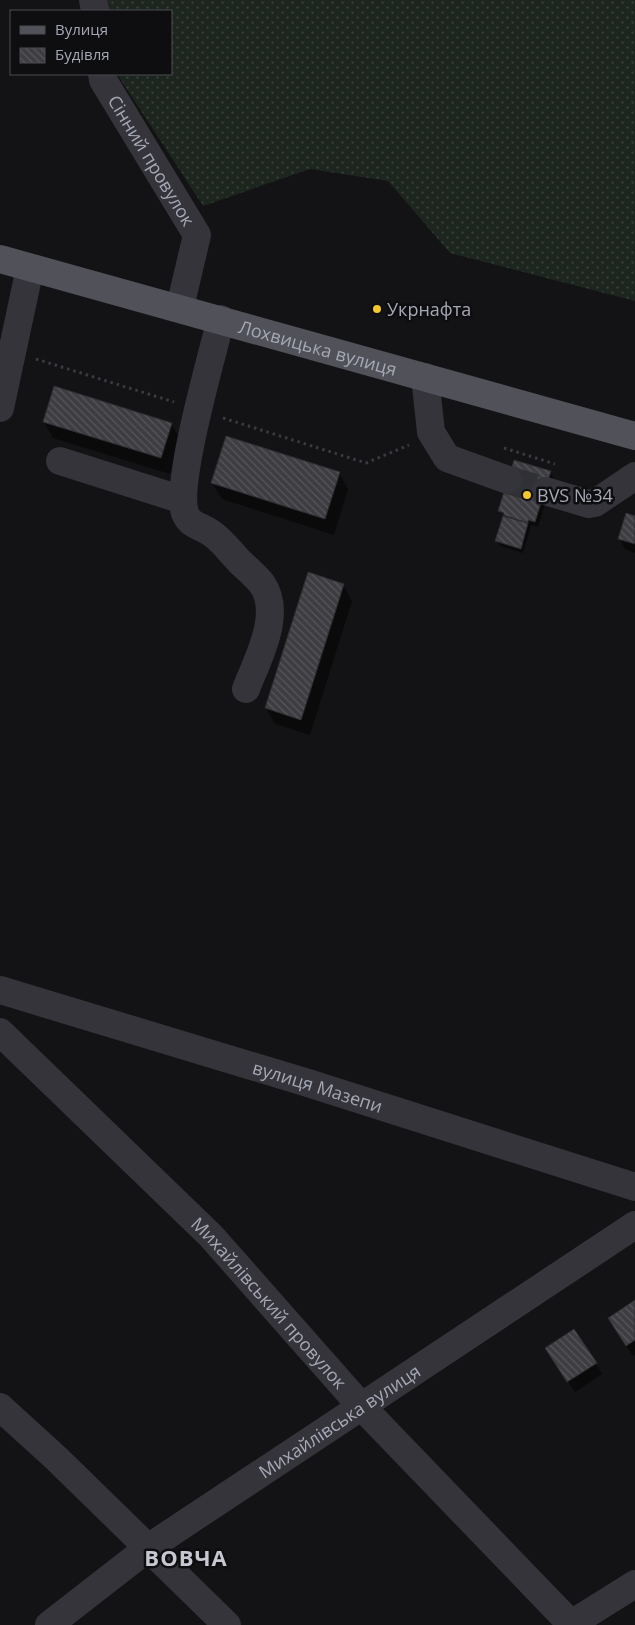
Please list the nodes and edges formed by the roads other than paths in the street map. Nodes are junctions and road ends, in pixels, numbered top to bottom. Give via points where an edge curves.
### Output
1 (102, 75) edge
2 (0, 258) edge
3 (30, 268) junction
4 (180, 307) junction
5 (221, 319) junction
6 (424, 377) junction
7 (0, 408) edge
8 (635, 436) edge
9 (60, 461) dead end
10 (635, 476) edge
11 (508, 480) tunnel mouth
12 (545, 490) tunnel mouth
13 (183, 500) junction
14 (246, 689) dead end
15 (0, 990) edge
16 (0, 1032) edge
17 (635, 1187) edge
18 (635, 1225) edge
19 (361, 1406) junction
20 (0, 1407) edge
21 (148, 1548) junction
22 (635, 1584) edge
23 (49, 1625) edge
24 (227, 1625) edge
25 (572, 1625) edge

1 - 4 street, Сінний провулок via 102,80 197,235
2 - 3 main road, Лохвицька вулиця
3 - 4 main road, Лохвицька вулиця
3 - 7 street
4 - 5 main road, Лохвицька вулиця
5 - 6 main road, Лохвицька вулиця
5 - 13 street via 196,422
6 - 8 main road, Лохвицька вулиця
6 - 11 street via 432,435 447,458
9 - 13 street
10 - 12 street via 596,503 589,504
13 - 14 street via 190,523 211,533 262,584 268,596 267,631
15 - 17 street, вулиця Мазепи
16 - 19 street, Михайлівський провулок via 211,1236
18 - 19 street, Михайлівська вулиця
19 - 21 street, Михайлівська вулиця
19 - 25 street, Михайлівський провулок
20 - 21 street
21 - 23 street, Михайлівська вулиця
21 - 24 street
22 - 25 street

